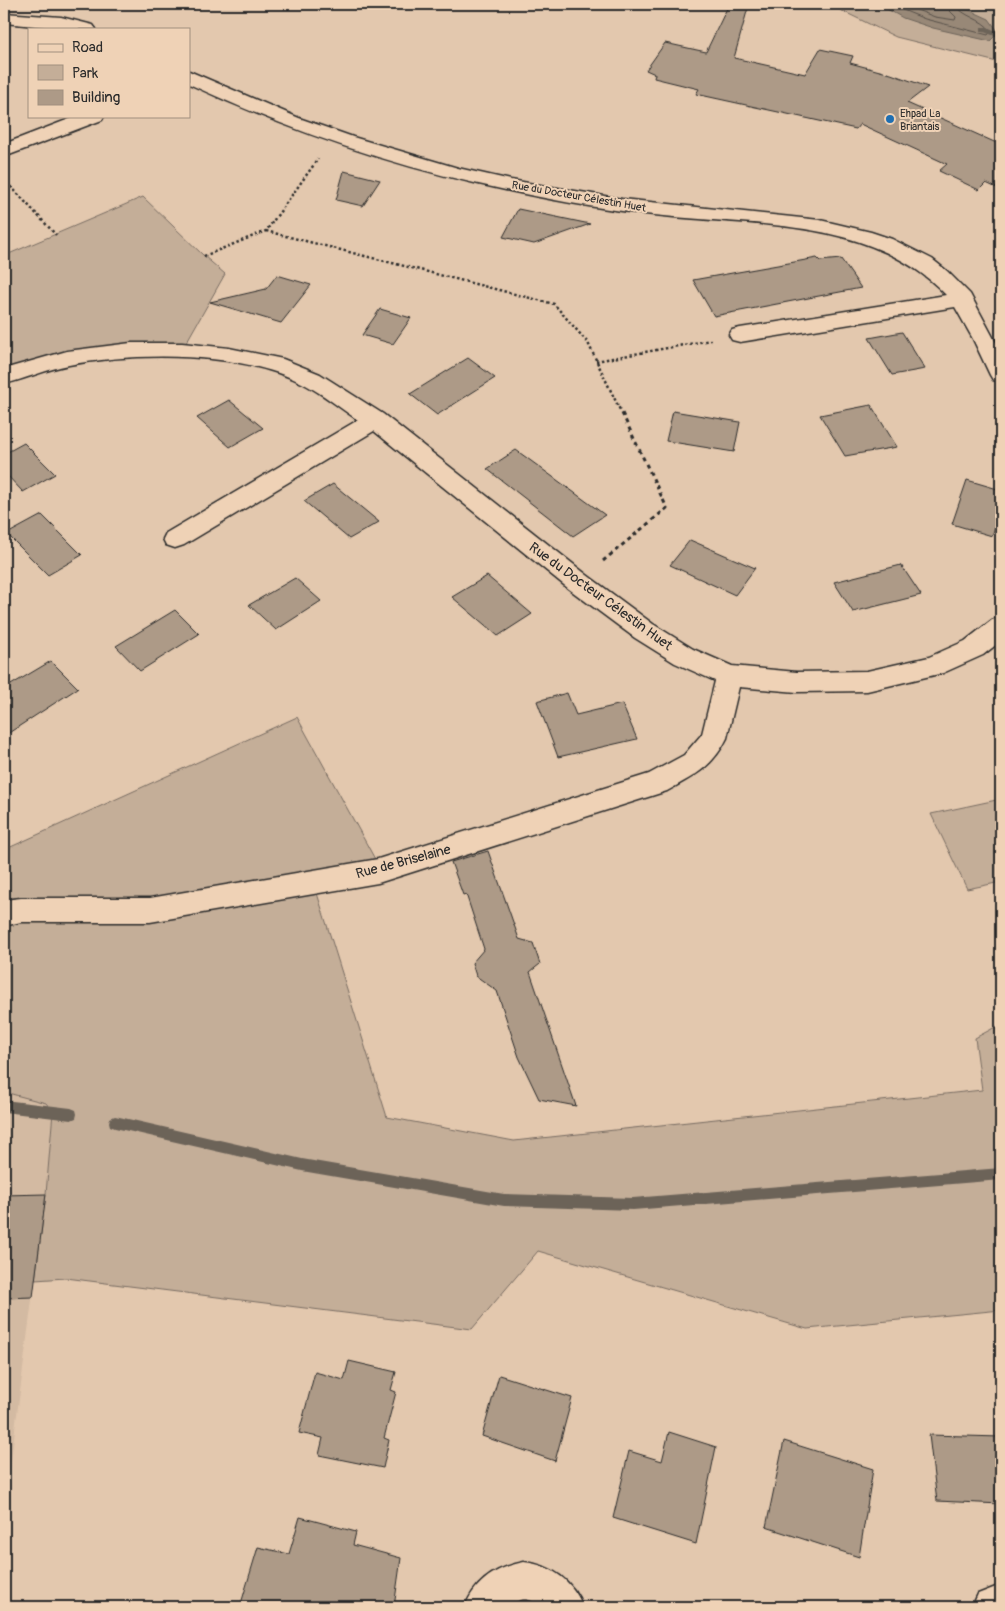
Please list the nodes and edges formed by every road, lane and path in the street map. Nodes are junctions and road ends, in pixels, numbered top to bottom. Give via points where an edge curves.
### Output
1 (22, 4) edge
2 (4, 18) edge
3 (61, 22) junction
4 (83, 28) edge
5 (190, 79) edge
6 (90, 118) edge
7 (335, 136) junction
8 (4, 151) edge
9 (4, 179) edge
10 (266, 231) junction
11 (56, 235) dead end
12 (204, 256) dead end
13 (962, 298) junction
14 (740, 335) joint
15 (596, 360) junction
16 (1001, 376) edge
17 (4, 377) edge
18 (375, 420) junction
19 (175, 539) dead end
20 (578, 582) junction
21 (1001, 627) edge
22 (729, 676) junction
23 (4, 913) edge
24 (1001, 1604) edge
25 (484, 1607) edge
26 (564, 1607) edge
27 (991, 1607) edge

1 - 3 street
2 - 3 street
3 - 4 street
5 - 7 street, Rue du Docteur Célestin Huet via 264,112
6 - 8 street
7 - 10 path
7 - 13 street, Rue du Docteur Célestin Huet via 453,171 549,192 685,212 824,225 864,235 908,254 940,276
9 - 11 path
10 - 12 path
10 - 15 path via 554,304 588,343
13 - 14 street
13 - 16 street, Rue du Docteur Célestin Huet
14 - 15 path
15 - 20 path via 667,508
17 - 18 street, Rue du Docteur Célestin Huet via 67,358 131,350 182,350 229,355 276,364 312,379
18 - 19 street
18 - 20 street, Rue du Docteur Célestin Huet
20 - 22 street, Rue du Docteur Célestin Huet via 676,651
21 - 22 street, Rue du Docteur Célestin Huet via 974,648 934,666 867,681 797,682
22 - 23 street, Rue de Briselaine via 714,738 694,763 657,783 378,871 150,910 21,910
24 - 27 street
25 - 26 street via 492,1594 504,1585 532,1580 558,1596

